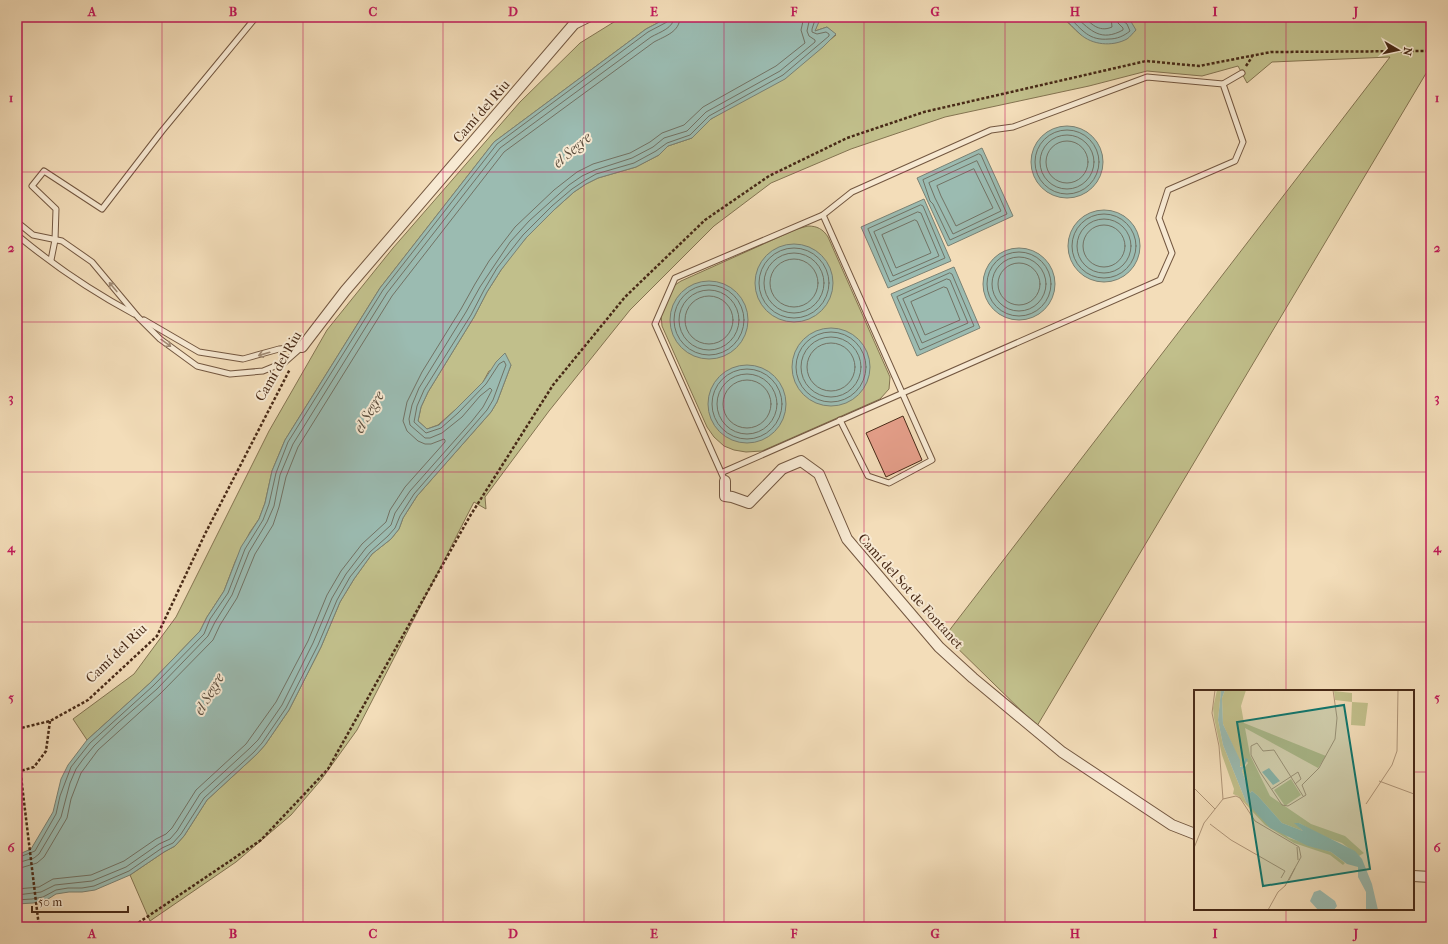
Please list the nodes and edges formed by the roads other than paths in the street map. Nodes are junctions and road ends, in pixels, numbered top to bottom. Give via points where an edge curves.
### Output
1 (256, 17) edge
2 (588, 17) edge
3 (1242, 73) dead end
4 (1223, 84) junction
5 (823, 215) junction
6 (17, 222) edge
7 (17, 235) edge
8 (56, 240) junction
9 (51, 260) junction
10 (138, 316) junction
11 (302, 347) junction
12 (902, 393) junction
13 (840, 420) junction
14 (724, 477) junction
15 (1194, 834) edge
16 (1414, 876) edge
17 (1431, 877) edge

1 - 8 lane via 102,209 44,171 32,186 56,209
2 - 11 street, Camí del Riu via 574,24 345,291
3 - 4 lane
4 - 5 lane via 1147,77 1013,127 991,130 852,192
4 - 12 lane via 1243,142 1236,161 1168,190 1159,218 1172,253 1160,280
5 - 12 lane
5 - 14 lane via 675,278 655,324
6 - 8 lane via 33,235
7 - 9 lane
8 - 9 lane
10 -> 8 lane via 92,262 62,241
9 - 10 lane via 117,305
11 -> 10 lane via 279,349 243,359 198,352
10 -> 11 lane via 160,339 197,366 230,374 263,371 284,362
12 - 13 lane
12 - 13 lane via 932,460 889,483 868,476
13 - 14 lane
14 - 15 street, Camí del Sot de Fontanet via 725,496 749,503 782,470 801,461 819,474 846,540 939,647 1062,752 1172,825
16 - 17 street

